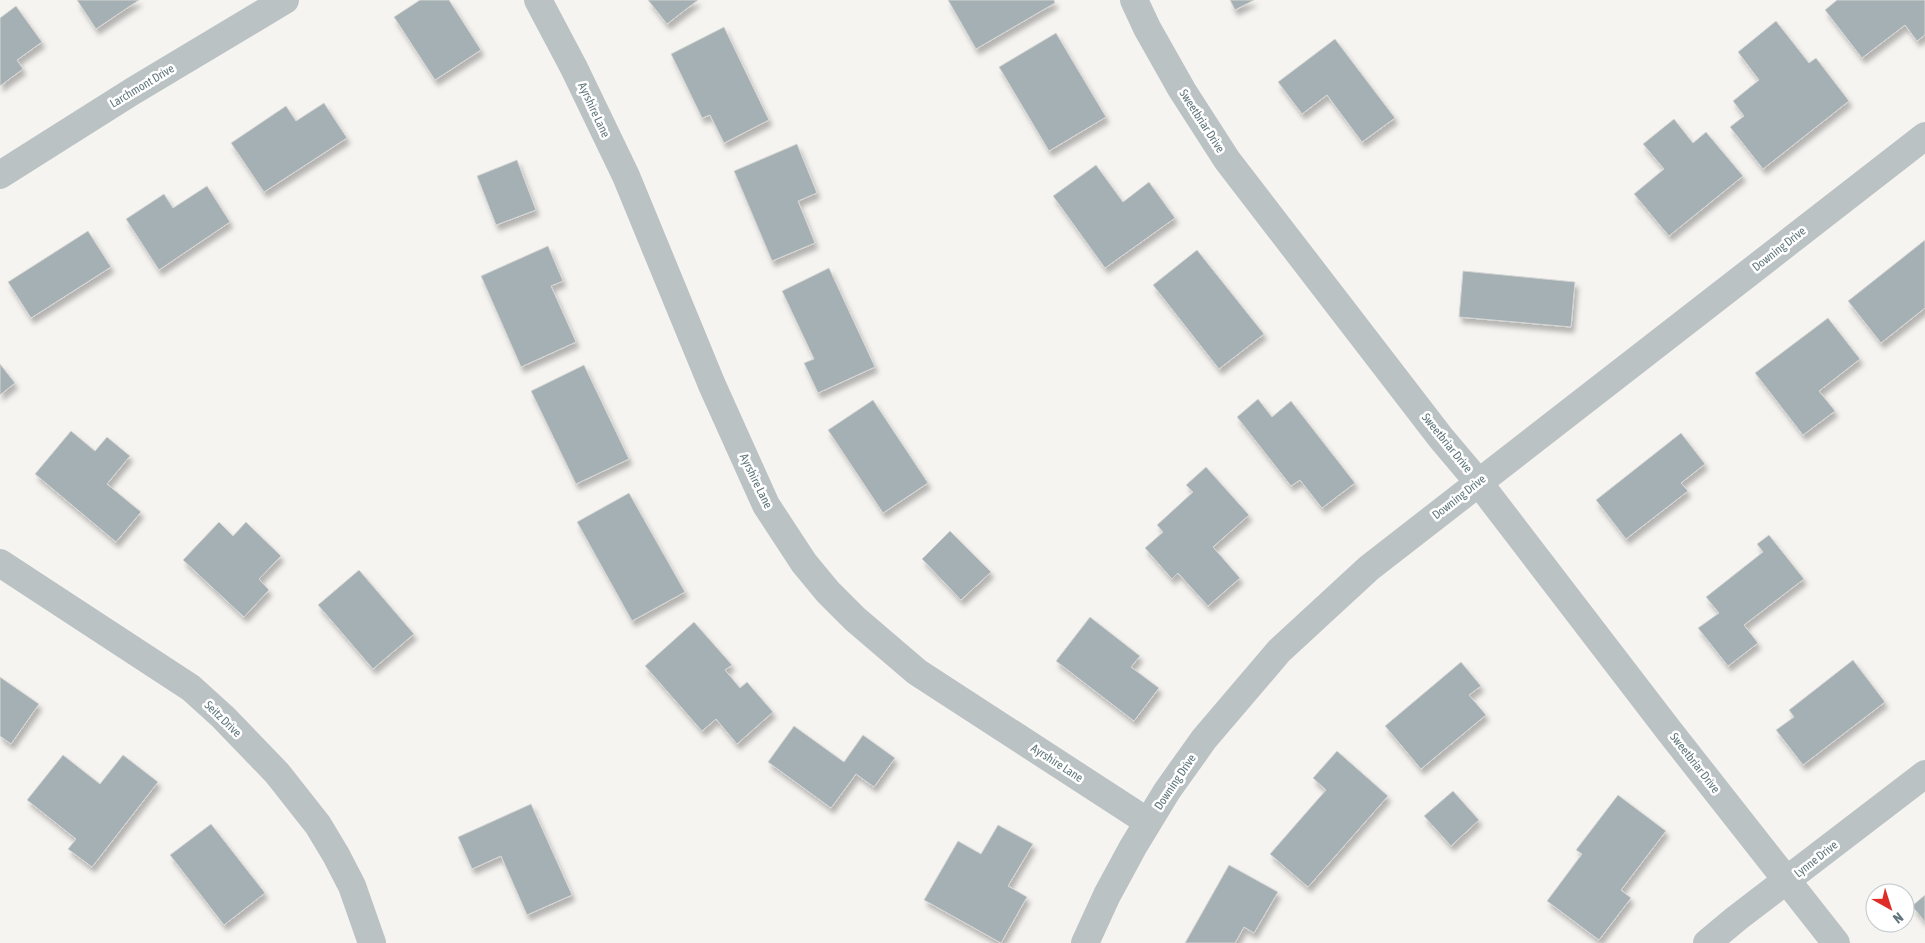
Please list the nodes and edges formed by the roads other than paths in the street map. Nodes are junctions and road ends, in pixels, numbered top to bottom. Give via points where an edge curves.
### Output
1 (285, 0) edge
2 (538, 0) edge
3 (1134, 0) edge
4 (1925, 136) edge
5 (0, 175) edge
6 (1478, 482) junction
7 (0, 562) edge
8 (1925, 774) edge
9 (1148, 822) junction
10 (1788, 880) junction
11 (372, 943) edge
12 (1086, 943) edge
13 (1707, 943) edge
14 (1836, 943) edge

1 - 5 street, Larchmont Drive
2 - 9 street, Ayrshire Lane via 626,176 712,385 766,505 804,563 855,619 917,672
3 - 6 street, Sweetbriar Drive via 1182,90 1227,160
4 - 6 street, Downing Drive
6 - 9 street, Downing Drive via 1369,568 1279,651 1204,739
6 - 10 street, Sweetbriar Drive
7 - 11 street, Seitz Drive via 190,688 223,717 277,773 318,825 352,886
8 - 10 street, Lynne Drive
9 - 12 street, Downing Drive via 1132,847
10 - 13 street, Lynne Drive
10 - 14 street, Sweetbriar Drive

